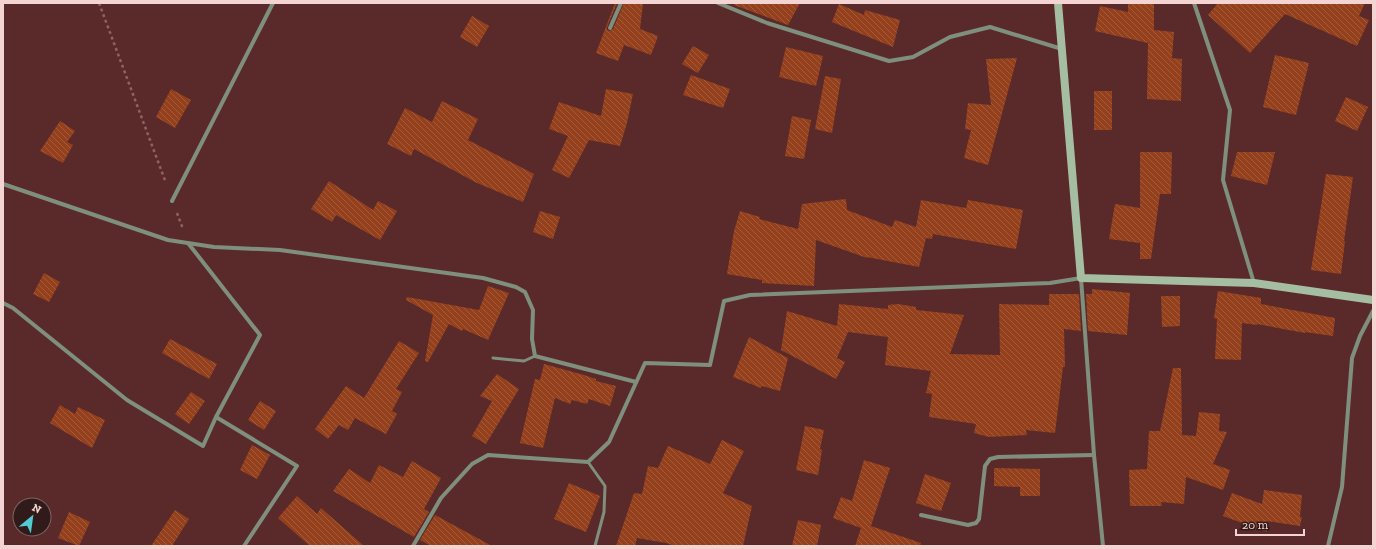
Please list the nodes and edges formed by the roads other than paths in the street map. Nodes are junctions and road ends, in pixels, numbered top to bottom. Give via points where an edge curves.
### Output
1 (273, 3) edge
2 (621, 3) edge
3 (718, 3) edge
4 (1058, 3) edge
5 (1194, 3) edge
6 (610, 28) dead end
7 (1062, 49) junction
8 (3, 184) edge
9 (172, 201) road end
10 (188, 243) junction
11 (1081, 278) junction
12 (1254, 283) junction
13 (1373, 300) edge
14 (3, 302) edge
15 (1373, 311) edge
16 (536, 356) junction
17 (493, 358) dead end
18 (636, 382) junction
19 (216, 417) junction
20 (1094, 455) junction
21 (588, 462) junction
22 (921, 515) dead end
23 (244, 546) edge
24 (413, 546) edge
25 (595, 546) edge
26 (1103, 546) edge
27 (1328, 546) edge

1 - 9 street
2 - 6 street
3 - 7 street via 767,23 889,61 913,57 950,37 990,27
4 - 7 street
5 - 12 street via 1230,110 1223,180
7 - 11 street
8 - 10 street via 168,240
10 - 16 street via 214,247 280,250 483,278 516,287 525,292 533,310 532,339
10 - 19 street via 260,335
11 - 12 street
11 - 18 street via 1050,283 750,295 724,301 710,365 645,363
11 - 20 street
12 - 13 street
14 - 19 street via 127,400 203,446
15 - 27 street via 1352,358 1342,487
16 - 17 lane via 524,361
16 - 18 street
18 - 21 street via 610,442
19 - 23 street via 297,466
20 - 22 street via 990,459 985,466 980,519 976,523 968,525
20 - 26 street
21 - 24 street via 488,455 472,464 441,498
21 - 25 lane via 605,486 604,512

